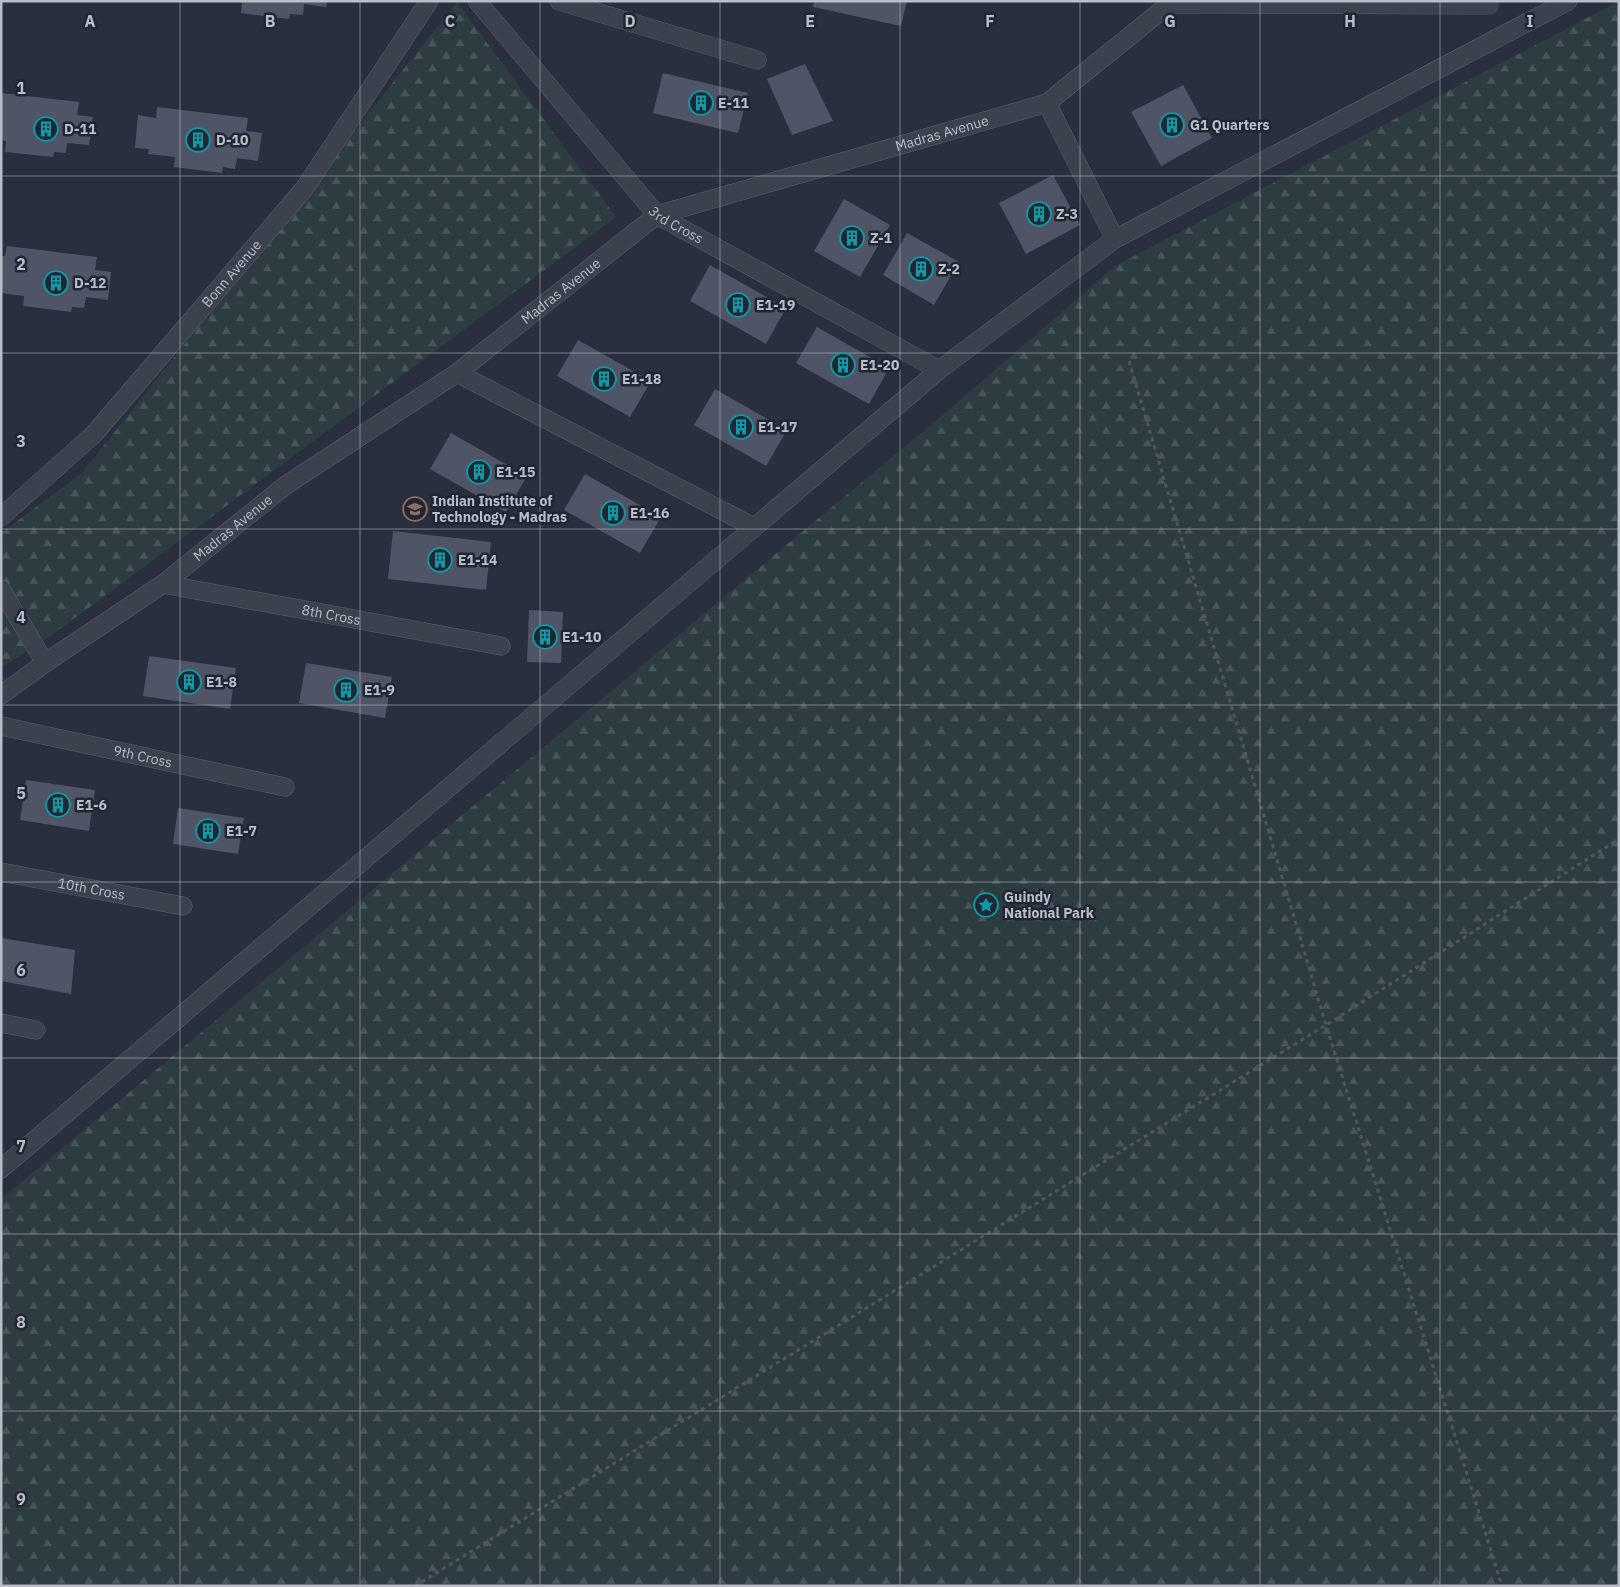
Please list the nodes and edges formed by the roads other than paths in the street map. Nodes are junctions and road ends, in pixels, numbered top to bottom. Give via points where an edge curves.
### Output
1 (428, 1) edge
2 (477, 1) edge
3 (559, 1) edge
4 (1568, 1) edge
5 (1172, 2) edge
6 (1489, 4) dead end
7 (757, 60) dead end
8 (1047, 103) junction
9 (657, 215) junction
10 (1115, 239) junction
11 (938, 370) junction
12 (458, 373) junction
13 (1, 517) edge
14 (754, 527) junction
15 (163, 584) junction
16 (1, 589) edge
17 (501, 646) dead end
18 (45, 663) junction
19 (1, 696) edge
20 (1, 726) edge
21 (285, 787) dead end
22 (1, 872) edge
23 (183, 906) dead end
24 (1, 1023) edge
25 (36, 1030) dead end
26 (1, 1169) edge

1 - 13 lane, Bonn Avenue via 304,189 94,434
2 - 9 lane, 3rd Cross
3 - 7 lane
4 - 10 lane
5 - 6 lane
5 - 8 lane, Madras Avenue
8 - 9 lane, Madras Avenue
8 - 10 lane
9 - 11 lane, 3rd Cross
9 - 12 lane, Madras Avenue
10 - 11 lane
11 - 14 lane
12 - 14 lane
12 - 15 lane, Madras Avenue via 286,485
14 - 26 lane
15 - 17 lane, 8th Cross
15 - 18 lane, Madras Avenue
16 - 18 lane
18 - 19 lane, Madras Avenue
20 - 21 lane, 9th Cross
22 - 23 lane, 10th Cross
24 - 25 lane

